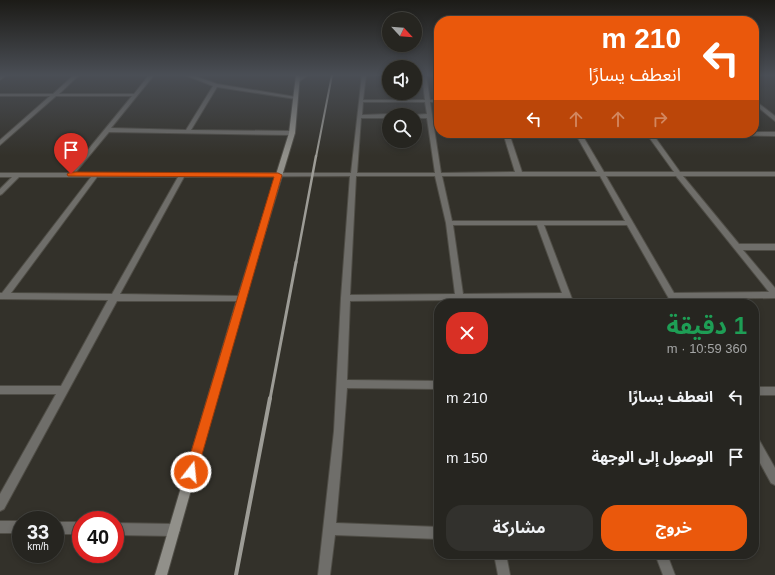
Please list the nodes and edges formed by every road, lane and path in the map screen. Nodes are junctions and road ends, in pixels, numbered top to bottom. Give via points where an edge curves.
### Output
1 (361, 101) edge
2 (427, 101) edge
3 (45, 102) edge
4 (130, 102) edge
5 (206, 102) edge
6 (296, 102) edge
7 (759, 105) edge
8 (359, 116) junction
9 (382, 116) edge
10 (422, 116) edge
11 (430, 116) junction
12 (775, 119) edge
13 (107, 130) junction
14 (188, 131) junction
15 (292, 133) junction
16 (759, 134) edge
17 (775, 134) edge
18 (508, 138) edge
19 (581, 138) edge
20 (653, 138) edge
21 (0, 143) edge
22 (601, 173) junction
23 (71, 174) junction
24 (96, 174) junction
25 (182, 174) junction
26 (438, 174) junction
27 (519, 174) junction
28 (678, 174) junction
29 (775, 174) edge
30 (0, 175) edge
31 (18, 175) junction
32 (278, 175) junction
33 (353, 175) junction
34 (0, 193) edge
35 (449, 223) junction
36 (629, 223) junction
37 (540, 224) junction
38 (738, 247) junction
39 (775, 247) edge
40 (775, 294) edge
41 (2, 296) edge
42 (459, 296) junction
43 (671, 296) junction
44 (114, 297) junction
45 (345, 298) junction
46 (241, 299) junction
47 (541, 299) edge
48 (568, 299) edge
49 (673, 299) edge
50 (342, 384) junction
51 (434, 384) edge
52 (0, 390) edge
53 (63, 390) junction
54 (759, 391) edge
55 (775, 391) edge
56 (759, 451) edge
57 (775, 479) edge
58 (0, 505) edge
59 (0, 527) edge
60 (12, 527) edge
61 (124, 529) edge
62 (330, 529) junction
63 (174, 530) junction
64 (434, 533) edge
65 (501, 559) edge
66 (664, 559) edge
67 (161, 575) edge
68 (324, 575) edge
69 (504, 575) edge
70 (669, 575) edge

1 - 8 street
2 - 11 street
3 - 21 street
4 - 13 street
5 - 14 street
6 - 15 street
7 - 12 street
8 - 9 street
8 - 33 street
10 - 11 street
11 - 26 street
13 - 14 street
13 - 23 street
14 - 15 street
15 - 32 street
16 - 17 street
18 - 27 street
19 - 22 street
20 - 28 street
22 - 27 street
22 - 28 street
22 - 36 street
23 - 24 street
23 - 31 street
24 - 25 street
24 - 41 street
25 - 32 street
25 - 44 street
26 - 27 street
26 - 33 street
26 - 35 street
28 - 29 street
28 - 38 street
30 - 31 street
31 - 34 street
32 - 33 street
32 - 46 street
33 - 45 street
35 - 37 street
35 - 42 street
36 - 37 street
36 - 43 street
37 - 48 street
38 - 39 street
38 - 40 street
40 - 43 street
41 - 44 street
42 - 45 street
42 - 47 street
43 - 49 street
44 - 46 street
44 - 53 street
45 - 50 street
46 - 63 street
50 - 51 street
50 - 62 street
52 - 53 street
53 - 58 street
54 - 55 street
56 - 57 street
59 - 60 street
61 - 63 street
62 - 64 street
62 - 68 street
63 - 67 street
65 - 69 street
66 - 70 street

